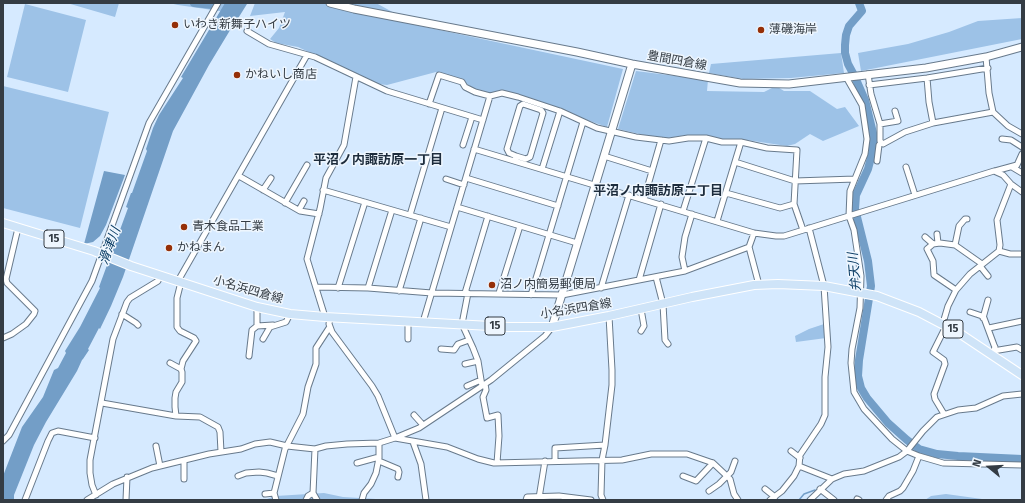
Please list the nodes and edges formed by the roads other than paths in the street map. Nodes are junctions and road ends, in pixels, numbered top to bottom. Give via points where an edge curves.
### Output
1 (218, 3) edge
2 (330, 3) edge
3 (247, 30) dead end
4 (1022, 47) edge
5 (307, 54) junction
6 (986, 57) junction
7 (632, 64) junction
8 (988, 68) junction
9 (865, 74) junction
10 (848, 76) junction
11 (356, 77) junction
12 (927, 78) junction
13 (869, 85) junction
14 (490, 96) junction
15 (429, 104) junction
16 (442, 108) junction
17 (560, 111) junction
18 (895, 111) dead end
19 (993, 112) junction
20 (472, 117) junction
21 (483, 120) junction
22 (583, 122) junction
23 (933, 123) junction
24 (880, 124) junction
25 (612, 130) junction
26 (1022, 134) edge
27 (706, 138) junction
28 (1002, 138) dead end
29 (661, 140) junction
30 (741, 142) junction
31 (881, 143) junction
32 (463, 145) dead end
33 (1022, 147) edge
34 (474, 149) junction
35 (1022, 154) edge
36 (604, 156) junction
37 (515, 158) junction
38 (877, 161) dead end
39 (735, 162) junction
40 (307, 165) dead end
41 (1012, 167) junction
42 (542, 169) junction
43 (905, 169) dead end
44 (652, 170) junction
45 (994, 172) junction
46 (1022, 173) edge
47 (239, 176) junction
48 (567, 176) junction
49 (271, 178) dead end
50 (466, 178) junction
51 (446, 179) dead end
52 (855, 179) junction
53 (795, 181) junction
54 (1011, 184) junction
55 (464, 185) junction
56 (595, 185) junction
57 (263, 190) junction
58 (323, 190) junction
59 (1022, 192) edge
60 (726, 193) junction
61 (629, 195) junction
62 (914, 196) junction
63 (644, 199) junction
64 (304, 201) dead end
65 (365, 202) junction
66 (285, 203) junction
67 (661, 204) junction
68 (794, 204) junction
69 (558, 206) junction
70 (457, 207) junction
71 (299, 210) junction
72 (392, 210) junction
73 (683, 211) junction
74 (319, 214) junction
75 (692, 214) junction
76 (410, 215) junction
77 (488, 216) junction
78 (849, 216) junction
79 (422, 218) junction
80 (968, 219) dead end
81 (717, 222) junction
82 (3, 223) edge
83 (520, 226) junction
84 (18, 228) junction
85 (451, 228) junction
86 (809, 228) junction
87 (803, 230) junction
88 (754, 232) junction
89 (937, 234) dead end
90 (549, 235) junction
91 (925, 237) dead end
92 (577, 243) junction
93 (936, 244) junction
94 (955, 245) junction
95 (749, 248) junction
96 (999, 251) junction
97 (1022, 254) edge
98 (104, 255) junction
99 (981, 265) junction
100 (5, 271) edge
101 (685, 271) junction
102 (160, 275) junction
103 (988, 276) dead end
104 (656, 277) junction
105 (639, 280) junction
106 (180, 282) junction
107 (759, 285) junction
108 (824, 286) junction
109 (316, 288) junction
110 (338, 288) junction
111 (368, 288) junction
112 (601, 288) junction
113 (956, 290) junction
114 (400, 291) junction
115 (432, 292) junction
116 (466, 293) junction
117 (499, 293) junction
118 (862, 293) junction
119 (531, 295) junction
120 (562, 295) junction
121 (988, 300) dead end
122 (663, 304) junction
123 (257, 307) junction
124 (641, 309) junction
125 (970, 312) dead end
126 (122, 314) junction
127 (290, 314) junction
128 (609, 316) junction
129 (327, 317) junction
130 (983, 318) junction
131 (1022, 321) edge
132 (408, 322) junction
133 (423, 322) junction
134 (462, 324) junction
135 (138, 325) dead end
136 (273, 325) junction
137 (945, 325) junction
138 (257, 326) junction
139 (552, 326) junction
140 (329, 328) junction
141 (989, 328) junction
142 (641, 331) dead end
143 (3, 336) edge
144 (263, 339) dead end
145 (408, 339) dead end
146 (469, 340) junction
147 (668, 344) dead end
148 (441, 349) dead end
149 (1022, 350) edge
150 (993, 353) junction
151 (249, 356) dead end
152 (478, 361) junction
153 (170, 363) dead end
154 (465, 364) dead end
155 (181, 369) junction
156 (1022, 375) edge
157 (482, 383) junction
158 (467, 386) dead end
159 (1022, 394) edge
160 (102, 403) junction
161 (944, 414) junction
162 (414, 415) dead end
163 (176, 416) junction
164 (424, 425) junction
165 (95, 438) junction
166 (395, 438) junction
167 (3, 441) edge
168 (413, 442) junction
169 (380, 443) junction
170 (156, 446) dead end
171 (287, 446) junction
172 (605, 446) junction
173 (315, 449) junction
174 (791, 451) dead end
175 (907, 451) junction
176 (222, 452) junction
177 (919, 456) junction
178 (800, 458) junction
179 (379, 459) junction
180 (184, 460) junction
181 (602, 460) junction
182 (545, 461) junction
183 (555, 461) junction
184 (735, 461) dead end
185 (497, 462) junction
186 (357, 463) dead end
187 (712, 463) junction
188 (1022, 465) edge
189 (160, 466) junction
190 (798, 466) junction
191 (726, 475) junction
192 (238, 476) dead end
193 (278, 476) junction
194 (683, 476) dead end
195 (127, 477) junction
196 (398, 477) dead end
197 (184, 479) dead end
198 (832, 479) junction
199 (764, 489) dead end
200 (820, 489) junction
201 (709, 491) dead end
202 (274, 493) junction
203 (313, 493) junction
204 (265, 494) dead end
205 (96, 495) junction
206 (539, 498) junction
207 (773, 498) edge
208 (25, 500) edge
209 (87, 500) edge
210 (126, 500) edge
211 (276, 500) edge
212 (306, 500) edge
213 (317, 500) edge
214 (362, 500) edge
215 (426, 500) edge
216 (526, 500) edge
217 (591, 500) edge
218 (603, 500) edge
219 (738, 500) edge
220 (810, 500) edge
221 (834, 500) edge
222 (886, 500) edge

1 - 98 street via 148,123
2 - 7 main road, 豊間四倉線
3 - 5 street via 269,44
4 - 6 main road, 豊間四倉線
5 - 11 street
5 - 47 street
6 - 8 street
6 - 9 main road, 豊間四倉線 via 926,68
7 - 10 main road, 豊間四倉線 via 740,83 789,84
7 - 25 main road
8 - 12 street
8 - 19 street via 988,94
9 - 10 main road, 豊間四倉線
9 - 13 street
10 - 52 street via 862,106 867,139 865,154
11 - 15 street via 387,91
11 - 58 street via 344,145 326,178
12 - 13 street
12 - 23 street
13 - 24 street
14 - 15 street via 475,92 465,87 462,82 439,74
14 - 17 street via 502,93
14 - 21 street
15 - 16 street
16 - 20 street
16 - 76 street
17 - 22 street
17 - 42 street
18 - 24 street via 898,121
19 - 23 street
19 - 26 street via 1008,126
20 - 21 street
20 - 32 street
21 - 34 street
22 - 25 street via 597,128
22 - 48 street
23 - 31 street
24 - 31 street
25 - 29 street via 636,137
25 - 36 main road
27 - 29 street
27 - 30 street via 722,142
27 - 73 street
28 - 33 street
29 - 44 street
30 - 39 street
30 - 53 street via 767,148 797,150
31 - 38 street
34 - 37 street
34 - 50 street
35 - 41 street via 1017,165
36 - 44 street
36 - 56 main road
37 - 37 street via 530,157 543,113 541,110 523,104 520,106 507,149
37 - 42 street
39 - 53 street
39 - 60 street
40 - 66 street
41 - 45 street
41 - 46 street
42 - 48 street
43 - 62 street
44 - 63 street
45 - 54 street via 1003,175
45 - 62 street
47 - 57 street
47 - 106 street
48 - 56 street
48 - 69 street
49 - 57 street
50 - 55 street
50 - 69 street
51 - 55 street
52 - 53 street
52 - 78 street via 850,191
53 - 68 street
54 - 59 street
54 - 96 street via 997,220
55 - 70 street
56 - 61 street
56 - 92 main road
57 - 66 street
58 - 65 street
58 - 74 street
60 - 68 street via 780,208
60 - 81 street
61 - 63 street
61 - 112 street
62 - 78 street
63 - 67 street
64 - 71 street
65 - 72 street
65 - 110 street
66 - 71 street
67 - 73 street
67 - 105 street
68 - 87 street
69 - 90 street
70 - 77 street
70 - 85 street
71 - 74 street
72 - 76 street
72 - 111 street
73 - 75 street
74 - 109 street via 307,259
75 - 81 street
75 - 101 street via 684,237 682,257
76 - 79 street
77 - 83 street
77 - 116 street
78 - 86 street
78 - 118 street via 858,250
79 - 85 street
79 - 114 street
80 - 94 street via 959,226
81 - 88 street
82 - 84 main road, 小名浜四倉線 / 15
83 - 90 street
83 - 117 street
84 - 98 main road, 小名浜四倉線 / 15
84 - 100 street
85 - 115 street
86 - 87 street
86 - 108 street
87 - 88 street via 784,236
88 - 95 street
89 - 93 street
90 - 92 street
90 - 119 street
91 - 93 street
92 - 120 main road
93 - 94 street
93 - 113 street via 927,249 933,261 934,275
94 - 99 street
95 - 101 street
95 - 107 street
96 - 97 street
96 - 99 street
98 - 102 main road, 小名浜四倉線 / 15
98 - 167 street via 78,308 9,435
99 - 103 street
99 - 113 street
100 - 143 street via 6,283 35,311 26,324 12,334
101 - 104 street
102 - 106 main road, 小名浜四倉線 / 15
102 - 126 street via 158,281 130,298
104 - 105 street
104 - 122 street
105 - 112 street
106 - 123 main road, 小名浜四倉線 / 15
106 - 155 street via 177,327 196,341
107 - 108 main road, 小名浜四倉線 / 15
107 - 122 main road, 小名浜四倉線 / 15
108 - 118 main road, 小名浜四倉線 / 15
108 - 178 street via 828,347 825,415
109 - 110 street
109 - 129 street
110 - 111 street
111 - 114 street
112 - 120 street
113 - 137 street via 948,306
114 - 115 street
115 - 116 street
115 - 133 street
116 - 117 street
116 - 134 street
117 - 119 street
118 - 137 main road, 小名浜四倉線 / 15 via 919,312
118 - 175 street via 852,349 854,392 873,419
119 - 120 street
120 - 139 main road
121 - 130 street
122 - 124 main road, 小名浜四倉線 / 15
122 - 147 street via 665,337
123 - 127 main road, 小名浜四倉線 / 15
123 - 138 street
124 - 128 main road, 小名浜四倉線 / 15
124 - 142 street via 644,326
125 - 130 street
126 - 135 street
126 - 160 street via 113,339
127 - 129 main road, 小名浜四倉線 / 15
127 - 136 street via 286,322
128 - 139 main road, 小名浜四倉線 / 15
128 - 172 street via 612,378
129 - 132 main road, 小名浜四倉線 / 15
129 - 140 street
130 - 141 street
131 - 141 street
132 - 133 main road, 小名浜四倉線 / 15
132 - 145 street
133 - 134 main road, 小名浜四倉線 / 15
134 - 139 main road, 小名浜四倉線 / 15
134 - 146 street
136 - 138 street
136 - 144 street
137 - 150 main road, 小名浜四倉線 / 15
137 - 161 street via 934,352 945,364 934,394
138 - 151 street via 252,330
139 - 157 street via 545,336
140 - 166 street via 378,396
140 - 171 street via 316,348 316,364 308,386 303,414
141 - 150 street via 995,347
146 - 148 street via 458,344 454,350
146 - 152 street
149 - 150 street via 1017,347
150 - 156 main road, 小名浜四倉線 / 15
152 - 154 street
152 - 157 street
153 - 155 street
155 - 163 street via 182,382 176,392
157 - 158 street
157 - 164 street
157 - 185 street via 486,390 483,397 487,418 498,415
159 - 161 street via 1003,396 976,408
160 - 163 street
160 - 165 street
161 - 175 street via 922,431
162 - 164 street
163 - 176 street via 200,417 218,427
164 - 166 street
165 - 205 street via 90,473
165 - 208 street via 58,431 52,433
166 - 168 street
166 - 169 street
168 - 185 street via 447,447 478,459
168 - 215 street via 421,464
169 - 173 street via 347,444
169 - 179 street
170 - 189 street
171 - 173 street
171 - 176 street via 270,442
171 - 193 street
172 - 181 street
172 - 183 street via 555,448
173 - 203 street
174 - 178 street
175 - 177 street
175 - 198 street via 899,457 864,471
176 - 180 street
177 - 188 street via 943,463
177 - 222 street via 914,471 903,488
178 - 190 street
179 - 186 street
179 - 196 street via 398,469
179 - 214 street via 374,480
180 - 189 street
180 - 197 street
181 - 183 street
181 - 187 street via 679,453
181 - 218 street
182 - 183 street
182 - 185 street
182 - 206 street
184 - 191 street via 731,472
187 - 191 street
187 - 194 street via 696,481
189 - 195 street
190 - 198 street
190 - 207 street via 794,476
191 - 201 street
191 - 219 street
192 - 193 street via 259,472
193 - 202 street
195 - 205 street
195 - 210 street
198 - 200 street
199 - 207 street
200 - 220 street
200 - 221 street
202 - 204 street
202 - 211 street
203 - 212 street
203 - 213 street
205 - 209 street
206 - 216 street via 526,497
206 - 217 street via 559,496

